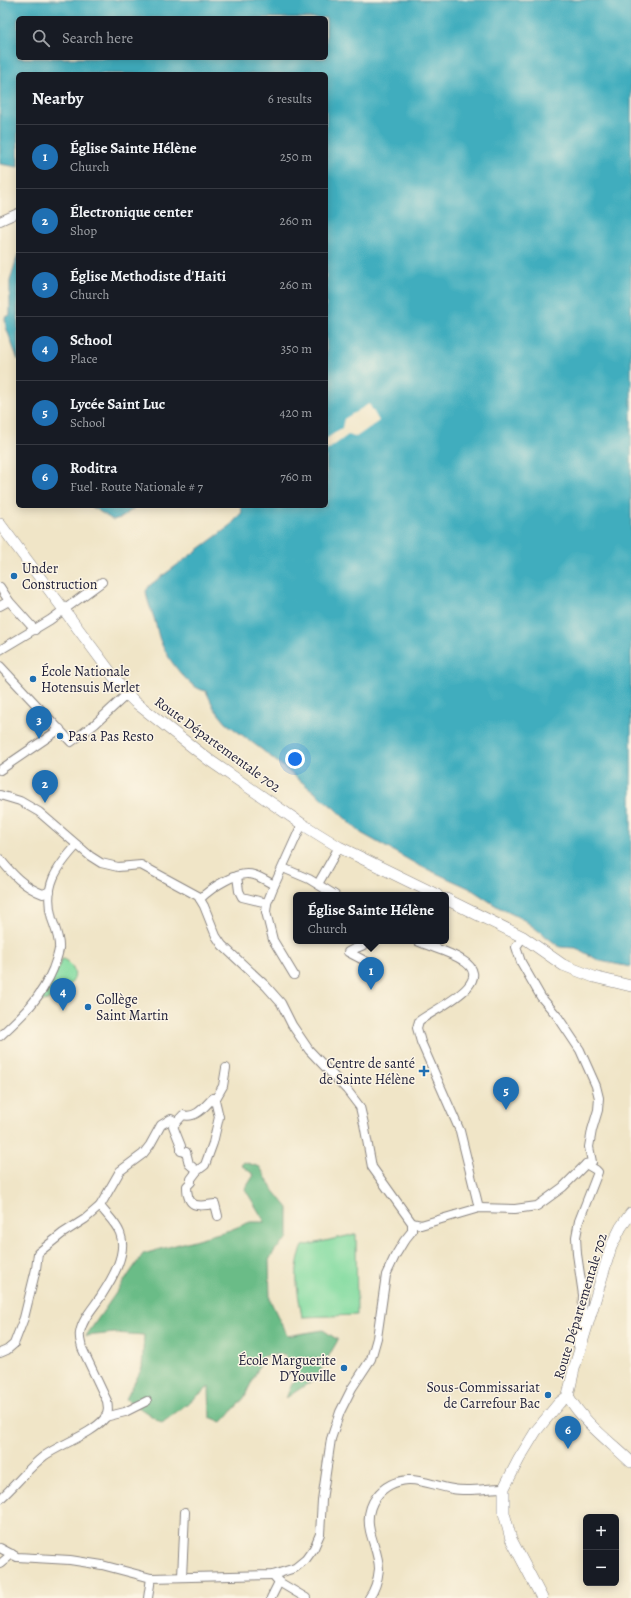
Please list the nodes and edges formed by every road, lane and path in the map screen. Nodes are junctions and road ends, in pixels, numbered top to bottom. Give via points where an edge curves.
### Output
1 (16, 214) edge
2 (0, 221) edge
3 (0, 524) edge
4 (102, 582) dead end
5 (0, 587) edge
6 (9, 601) junction
7 (0, 606) edge
8 (63, 610) junction
9 (36, 630) junction
10 (0, 650) edge
11 (0, 666) edge
12 (126, 693) junction
13 (60, 729) junction
14 (0, 770) edge
15 (0, 795) edge
16 (302, 824) junction
17 (77, 845) junction
18 (339, 846) junction
19 (0, 859) edge
20 (283, 868) junction
21 (237, 876) junction
22 (318, 884) junction
23 (274, 885) junction
24 (50, 891) junction
25 (330, 892) edge
26 (431, 892) edge
27 (200, 899) junction
28 (449, 900) edge
29 (267, 903) junction
30 (523, 937) junction
31 (366, 944) edge
32 (425, 944) edge
33 (368, 963) dead end
34 (294, 975) dead end
35 (631, 986) edge
36 (0, 1036) edge
37 (226, 1068) dead end
38 (216, 1098) junction
39 (176, 1122) junction
40 (586, 1164) junction
41 (197, 1171) junction
42 (100, 1206) junction
43 (480, 1208) junction
44 (631, 1213) edge
45 (218, 1216) dead end
46 (412, 1223) junction
47 (581, 1347) junction
48 (0, 1353) edge
49 (568, 1396) junction
50 (147, 1401) dead end
51 (105, 1417) junction
52 (631, 1462) edge
53 (504, 1488) junction
54 (0, 1499) edge
55 (184, 1512) dead end
56 (0, 1548) edge
57 (12, 1554) junction
58 (0, 1564) edge
59 (273, 1575) junction
60 (152, 1578) junction
61 (182, 1578) junction
62 (279, 1582) junction
63 (148, 1598) edge
64 (271, 1598) edge
65 (306, 1598) edge
66 (369, 1598) edge
67 (542, 1598) edge

1 - 2 street
3 - 8 main road, Route Départementale 702
4 - 8 street
5 - 6 street
6 - 7 street
6 - 9 street
8 - 9 street
8 - 12 main road, Route Départementale 702
9 - 10 street
11 - 13 street
12 - 13 street via 95,724 71,742
12 - 16 main road, Route Départementale 702 via 209,760
13 - 14 street
15 - 17 street via 20,801 39,812
16 - 18 main road, Route Départementale 702
16 - 20 street
17 - 24 street via 60,864
17 - 27 street via 101,862 118,866 141,865 188,889
18 - 22 street
18 - 26 main road, Route Départementale 702
19 - 24 street via 32,890 43,894
20 - 22 street
20 - 23 street
21 - 23 street via 253,875
21 - 27 street via 208,891
21 - 29 street via 242,897
22 - 25 street
23 - 29 street
24 - 36 street via 50,910 59,948 56,960 40,995
27 - 46 street via 222,946 281,1003 309,1050 360,1107 372,1167
28 - 30 main road
29 - 34 street via 266,912 273,940
30 - 35 main road via 564,965 594,977
30 - 40 street via 516,947 521,962 541,997 580,1050 596,1086 598,1110 589,1147 592,1162
31 - 33 street via 348,952
32 - 43 street via 463,960 474,971 468,987 419,1021 417,1028 460,1131
37 - 38 street via 223,1086
38 - 39 street via 194,1115 183,1115
38 - 41 street via 219,1117 213,1143 205,1165
39 - 41 street via 174,1126 182,1151 186,1152 189,1164
39 - 42 street via 171,1119 161,1125 143,1154 120,1171
40 - 43 street via 563,1187 537,1206 515,1209
40 - 47 street via 598,1172 579,1221 576,1237 583,1295 582,1320 577,1339 578,1346
41 - 45 street via 187,1186 188,1196 199,1207 215,1204
42 - 48 street via 38,1253 24,1318 14,1344
42 - 51 street via 117,1227 122,1253 114,1273 82,1325 80,1340 107,1400 108,1409
43 - 46 street via 421,1225
44 - 47 main road, Route Départementale 702 via 611,1248
46 - 59 street via 412,1231 394,1256 386,1275 377,1338 371,1358 340,1412 331,1439 320,1534 306,1559 295,1568
47 - 49 main road, Route Départementale 702
49 - 52 main road via 585,1419
49 - 53 main road, Route Départementale 702 via 536,1431
50 - 51 street via 125,1412
51 - 54 street via 92,1428 46,1455
53 - 66 street via 454,1490 410,1480 394,1482 381,1490 373,1504 370,1517 370,1530 379,1570
53 - 67 main road, Route Départementale 702 via 504,1513 512,1539
55 - 61 street
56 - 57 street
57 - 58 street
57 - 60 street via 102,1565
59 - 61 street
59 - 62 street
60 - 61 street
60 - 63 street
62 - 64 street
62 - 65 street

